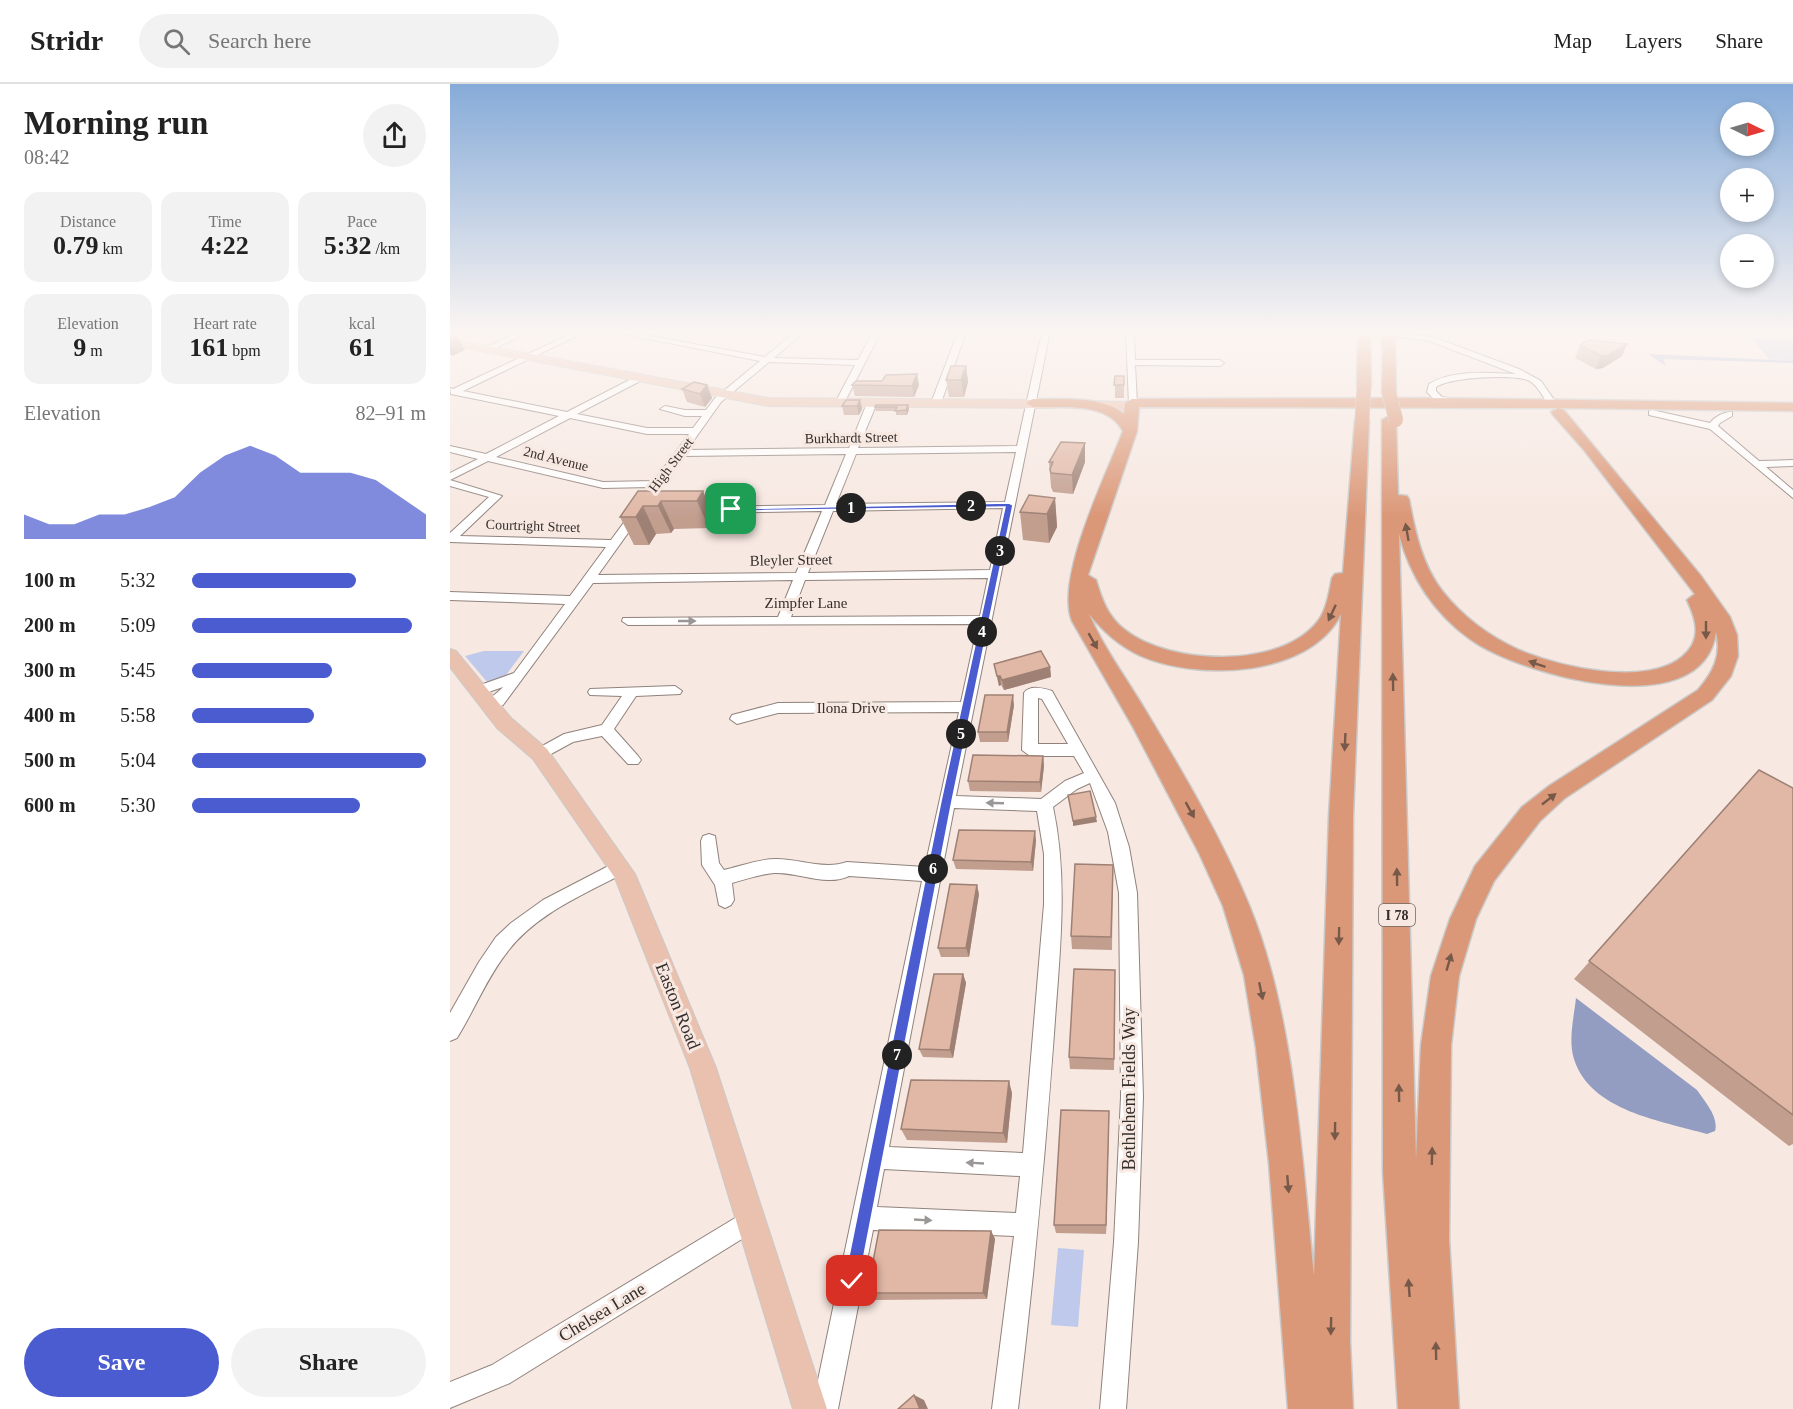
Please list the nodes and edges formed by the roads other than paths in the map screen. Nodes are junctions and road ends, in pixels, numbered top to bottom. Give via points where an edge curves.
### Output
1 (462, 394) edge
2 (609, 394) edge
3 (724, 394) joint
4 (845, 394) edge
5 (939, 394) edge
6 (1035, 394) edge
7 (1135, 394) edge
8 (1364, 394) edge
9 (1389, 394) edge
10 (1433, 394) edge
11 (1544, 394) edge
12 (1467, 402) junction
13 (840, 403) junction
14 (872, 403) junction
15 (936, 403) junction
16 (1033, 403) junction
17 (1793, 407) edge
18 (1555, 408) junction
19 (665, 409) dead end
20 (1500, 410) junction
21 (708, 413) junction
22 (1628, 413) junction
23 (1652, 413) junction
24 (570, 414) junction
25 (1138, 414) junction
26 (1729, 414) junction
27 (1793, 415) edge
28 (1392, 420) junction
29 (1362, 426) junction
30 (1713, 427) junction
31 (696, 431) junction
32 (1586, 432) junction
33 (450, 449) edge
34 (1022, 449) junction
35 (851, 452) junction
36 (680, 453) junction
37 (489, 457) junction
38 (1793, 463) edge
39 (1758, 464) junction
40 (450, 477) edge
41 (450, 483) edge
42 (656, 484) junction
43 (1793, 495) edge
44 (1009, 505) junction
45 (829, 508) junction
46 (637, 510) junction
47 (656, 510) edge
48 (676, 510) edge
49 (450, 539) edge
50 (614, 544) junction
51 (995, 574) junction
52 (802, 576) junction
53 (588, 579) junction
54 (450, 596) edge
55 (573, 600) junction
56 (783, 620) junction
57 (984, 620) junction
58 (628, 621) dead end
59 (450, 655) edge
60 (675, 691) dead end
61 (595, 692) dead end
62 (632, 692) junction
63 (483, 699) junction
64 (966, 707) junction
65 (737, 719) dead end
66 (607, 729) junction
67 (1079, 750) dead end
68 (540, 754) junction
69 (633, 760) dead end
70 (1094, 775) junction
71 (947, 801) junction
72 (1044, 805) junction
73 (1027, 831) edge
74 (1050, 831) junction
75 (709, 841) dead end
76 (620, 867) junction
77 (932, 874) junction
78 (721, 878) junction
79 (725, 900) dead end
80 (450, 1031) edge
81 (877, 1158) junction
82 (1033, 1165) junction
83 (864, 1218) junction
84 (750, 1221) junction
85 (1027, 1225) junction
86 (450, 1395) edge
87 (810, 1409) edge
88 (825, 1409) edge
89 (1005, 1409) edge
90 (1113, 1409) edge
91 (1308, 1409) edge
92 (1334, 1409) edge
93 (1418, 1409) edge
94 (1439, 1409) edge

1 - 24 street
2 - 24 street
3 - 13 main road via 768,402
3 - 21 street, High Street
4 - 13 street
5 - 15 street
6 - 16 street
7 - 25 street
8 - 29 highway, bridge
9 - 28 highway, bridge
10 - 12 street via 1437,398
11 - 18 street
12 - 18 highway
12 - 25 highway
13 - 14 main road
14 - 15 main road
14 - 35 street
15 - 16 main road
16 - 25 main road
16 - 25 highway via 1108,410 1125,419
16 - 34 street
17 - 18 highway
18 - 20 highway
18 - 22 highway
18 - 32 highway
18 - 32 highway
19 - 21 street
20 - 25 highway via 1210,407
20 - 32 highway
21 - 31 street, High Street
22 - 23 highway
22 - 32 highway
23 - 26 highway
23 - 30 street
24 - 31 street via 647,431
24 - 37 street
29 -> 25 highway via 1351,525 1336,606 1328,621 1308,642 1276,656 1214,664 1172,658 1137,645 1105,622 1090,600 1087,580
25 -> 91 highway via 1080,567 1078,608 1211,851 1236,906 1258,975 1286,1163
26 - 27 highway
26 - 30 street
32 -> 28 highway via 1706,620 1708,630 1702,647 1676,670 1620,678 1551,668 1494,645 1451,613 1429,586 1408,542
93 -> 28 highway, I 78 via 1400,1172
29 -> 92 highway via 1341,816 1330,1342
30 - 39 street
31 - 36 street, High Street
94 -> 32 highway via 1431,1239 1436,1045 1445,976 1463,919 1484,874 1530,814 1705,694 1721,676 1728,656 1727,634 1715,607
33 - 37 street, 2nd Avenue
34 - 35 street, Burkhardt Street
34 - 44 street
35 - 36 street, Burkhardt Street
35 - 45 street
36 - 42 street, High Street
37 - 40 street
37 - 42 street, 2nd Avenue via 603,485
38 - 39 street
39 - 43 street
41 - 49 street via 497,496
42 - 46 street, High Street
44 - 45 street
44 - 51 street
45 - 48 street
45 - 52 street
46 - 47 street
46 - 50 street, High Street
49 - 50 street, Courtright Street
50 - 53 street, High Street
51 - 52 street, Bleyler Street
51 - 57 street
52 - 53 street, Bleyler Street
52 - 56 street
53 - 55 street, High Street
54 - 55 street
55 - 63 street, High Street via 498,702
56 - 57 street, Zimpfer Lane
58 -> 56 street, Zimpfer Lane
57 - 64 street
59 - 63 main road, Easton Road
60 - 62 street
61 - 62 street
62 - 66 street
63 - 68 main road, Easton Road
64 - 65 street, Ilona Drive via 778,708
64 - 71 street
66 - 68 street via 569,738
66 - 69 street
67 - 70 street, Bethlehem Fields Way
68 - 76 main road, Easton Road
70 - 72 street via 1071,785
70 - 90 street, Bethlehem Fields Way via 1109,809 1128,893 1132,1097
72 -> 71 street
71 - 77 street via 950,830
72 - 74 street
73 - 74 street
74 - 82 street via 1055,896
75 - 78 street via 711,865
76 - 80 street via 561,898 513,934 491,958
76 - 84 main road, Easton Road via 703,1068
77 - 78 street via 903,874 895,879 849,878 839,873 773,866
77 - 81 street
78 - 79 street via 726,888
82 -> 81 street
81 - 83 street
82 - 85 street
83 -> 85 street
83 - 88 street
84 - 86 street, Chelsea Lane via 501,1374
84 - 87 main road, Easton Road
85 - 89 street

